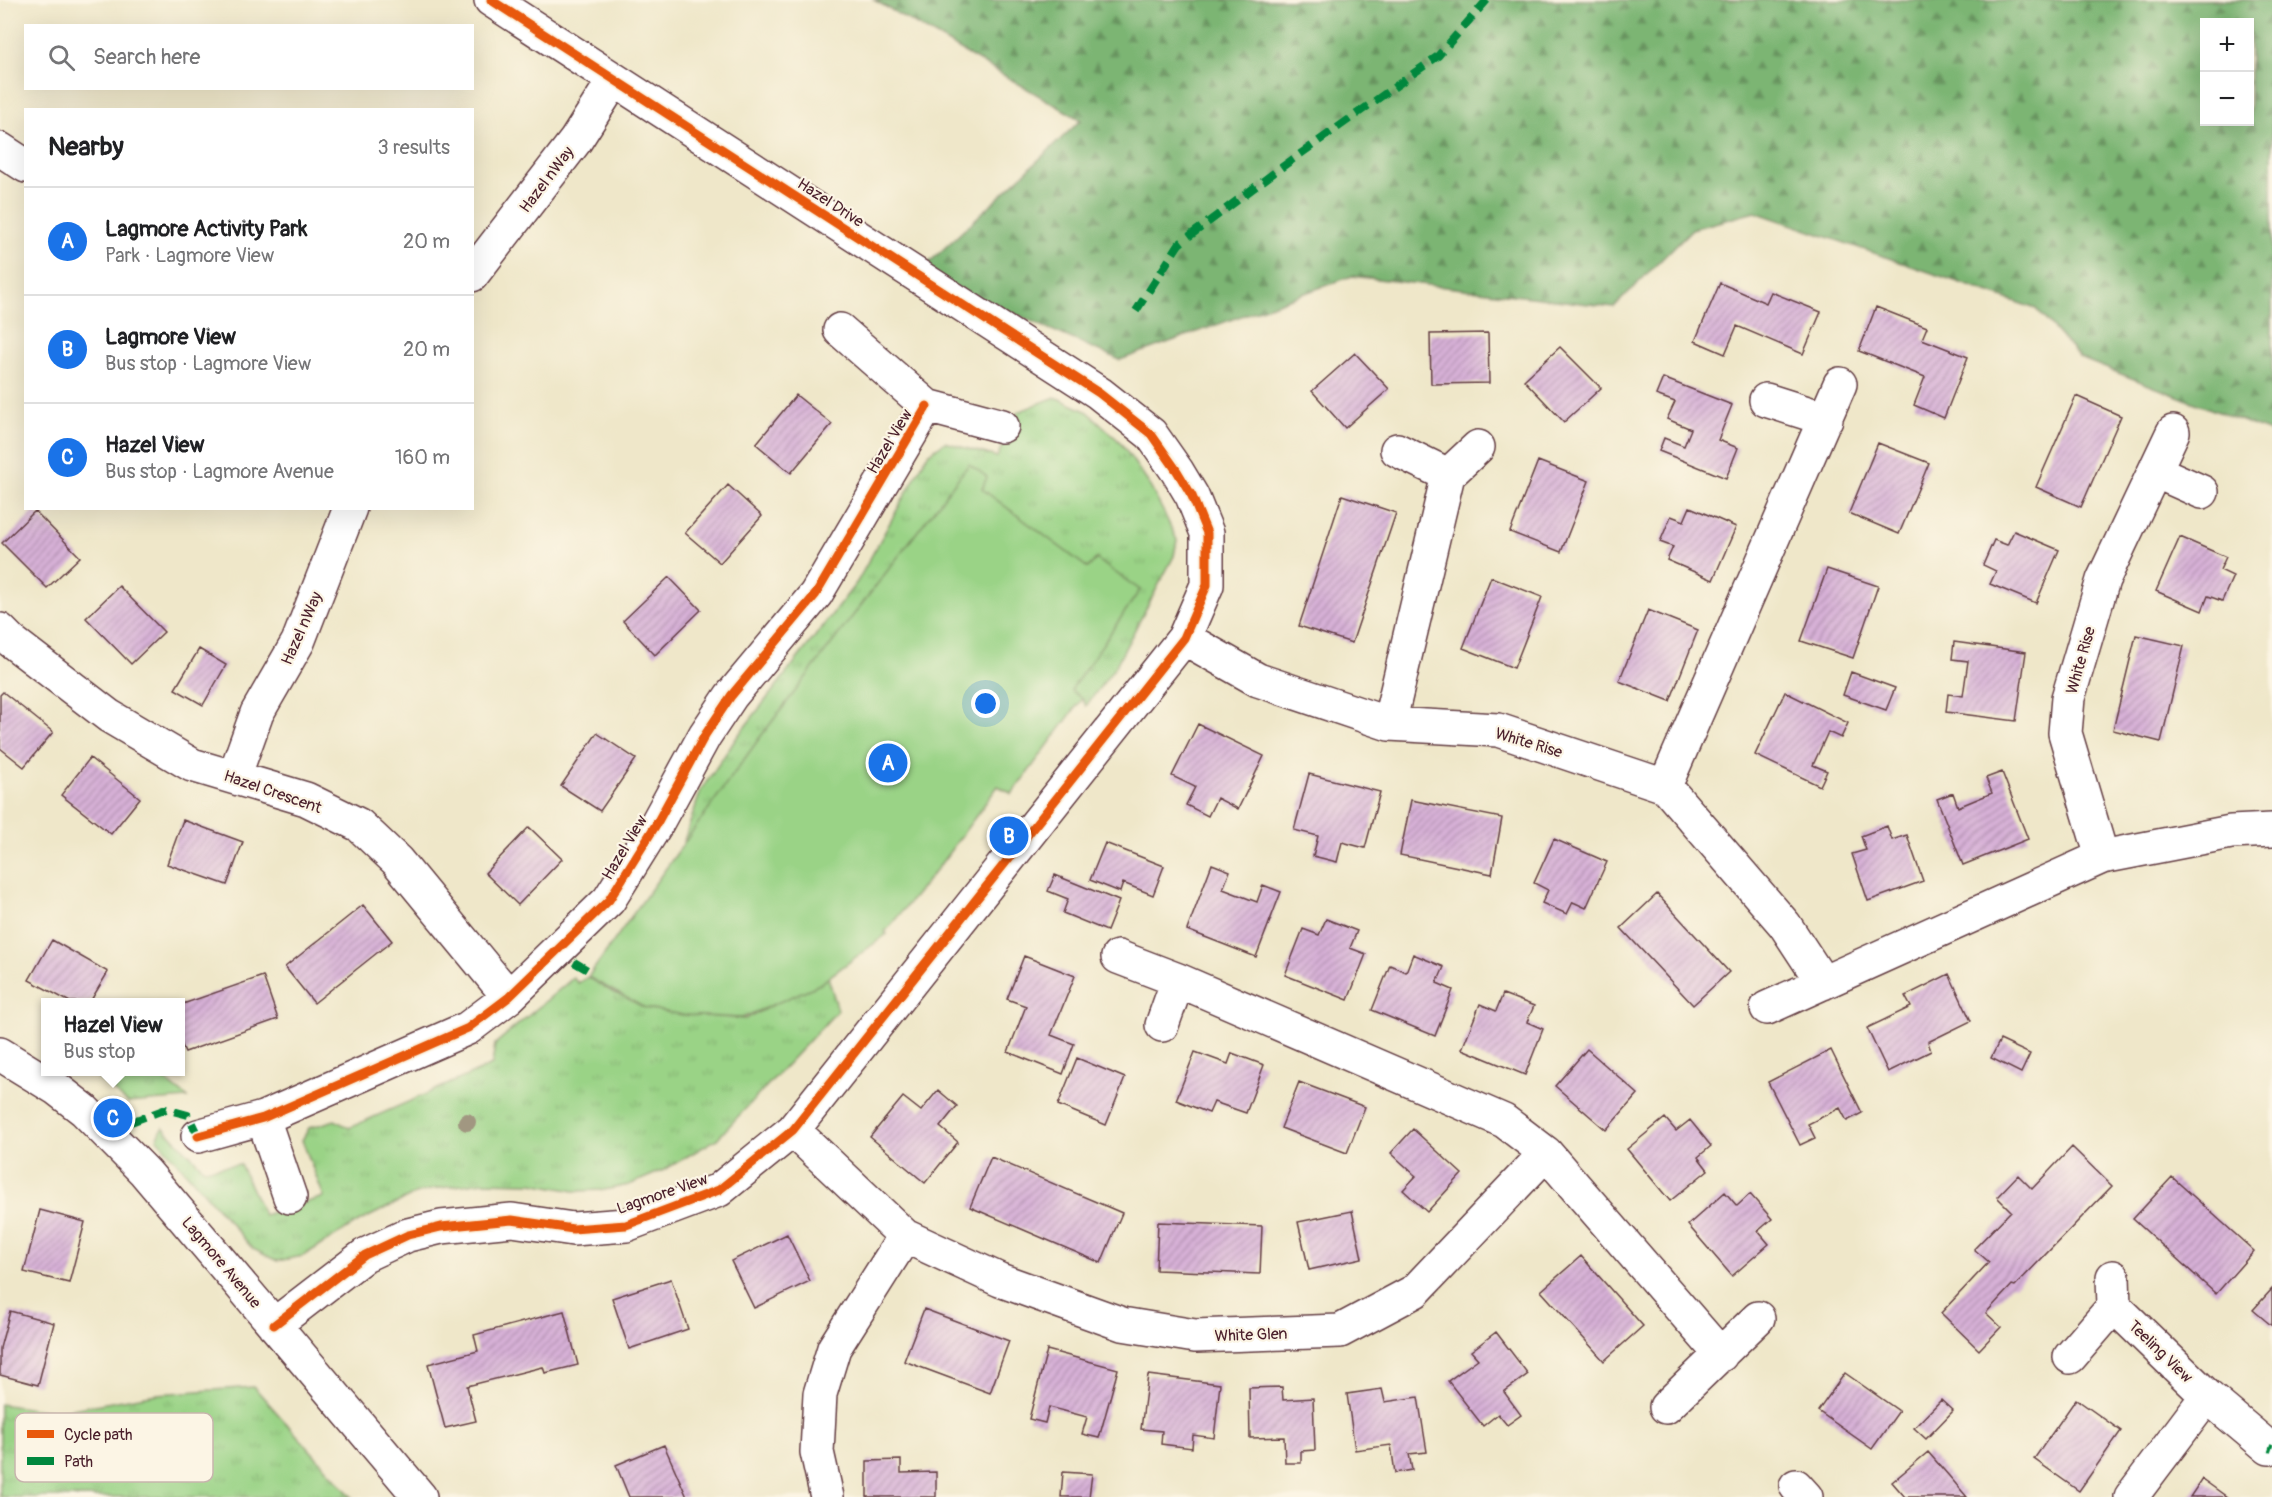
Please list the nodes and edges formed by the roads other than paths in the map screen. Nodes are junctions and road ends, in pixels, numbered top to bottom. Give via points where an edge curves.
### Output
1 (491, 0) edge
2 (615, 80) junction
3 (0, 149) edge
4 (24, 165) edge
5 (474, 272) edge
6 (840, 330) dead end
7 (1840, 384) dead end
8 (1766, 400) dead end
9 (927, 406) junction
10 (1826, 419) junction
11 (1002, 426) dead end
12 (2173, 432) dead end
13 (1151, 434) joint
14 (1478, 447) dead end
15 (1397, 450) dead end
16 (2155, 471) junction
17 (1448, 475) junction
18 (2202, 492) dead end
19 (349, 510) edge
20 (0, 630) edge
21 (1184, 638) junction
22 (1389, 724) junction
23 (234, 777) junction
24 (1665, 786) junction
25 (2272, 830) edge
26 (2102, 856) junction
27 (1118, 957) dead end
28 (1178, 980) junction
29 (1823, 983) junction
30 (509, 997) junction
31 (1767, 1008) dead end
32 (1162, 1025) dead end
33 (0, 1054) edge
34 (263, 1118) junction
35 (793, 1130) junction
36 (198, 1136) dead end
37 (1546, 1153) junction
38 (290, 1197) dead end
39 (905, 1236) junction
40 (1758, 1318) dead end
41 (274, 1324) junction
42 (1721, 1354) junction
43 (2070, 1357) dead end
44 (2207, 1395) junction
45 (1666, 1407) dead end
46 (2269, 1448) dead end
47 (420, 1497) edge
48 (827, 1497) edge
49 (2131, 1497) edge

1 - 2 street, Hazel Drive
2 - 5 street, Hazel nWay via 576,140
2 - 13 street, Hazel Drive via 1099,393
3 - 4 street
6 - 9 street, Hazel View
7 - 10 street
8 - 10 street
9 - 11 street, Hazel View
9 - 30 street, Hazel View via 816,594 731,696 705,735 609,900
10 - 24 street
12 - 16 street, White Rise
13 - 21 street, Lagmore View via 1192,496 1207,533 1207,585
14 - 17 street
15 - 17 street
16 - 18 street
16 - 26 street, White Rise via 2103,580 2068,698 2065,733
17 - 22 street
19 - 23 street, Hazel nWay via 298,642 257,713
20 - 23 street, Hazel Crescent via 109,716 192,765
21 - 22 street, White Rise via 1258,680
21 - 35 street, Lagmore View
22 - 24 street, White Rise via 1498,730
23 - 30 street, Hazel Crescent via 306,799 359,825 397,861
24 - 29 street via 1785,925
25 - 26 street via 2231,832
26 - 29 street
27 - 28 street
28 - 32 street
28 - 37 street via 1504,1121
29 - 31 street
30 - 34 street, Hazel View via 468,1028
33 - 41 street, Lagmore Avenue via 84,1110 145,1172
34 - 36 street, Hazel View
34 - 38 street
35 - 39 street, White Glen
35 - 41 street, Lagmore View via 719,1190 626,1225 573,1229 513,1220 441,1227 408,1235 365,1254
37 - 39 street, White Glen via 1415,1291 1340,1330 1195,1336 1122,1324 1000,1280
37 - 42 street
39 - 48 street via 834,1348 820,1394 817,1452
40 - 42 street
41 - 47 street, Lagmore Avenue
42 - 45 street
43 - 44 street, Teeling View via 2113,1291
44 - 46 street, Teeling View
44 - 49 street, Teeling View

